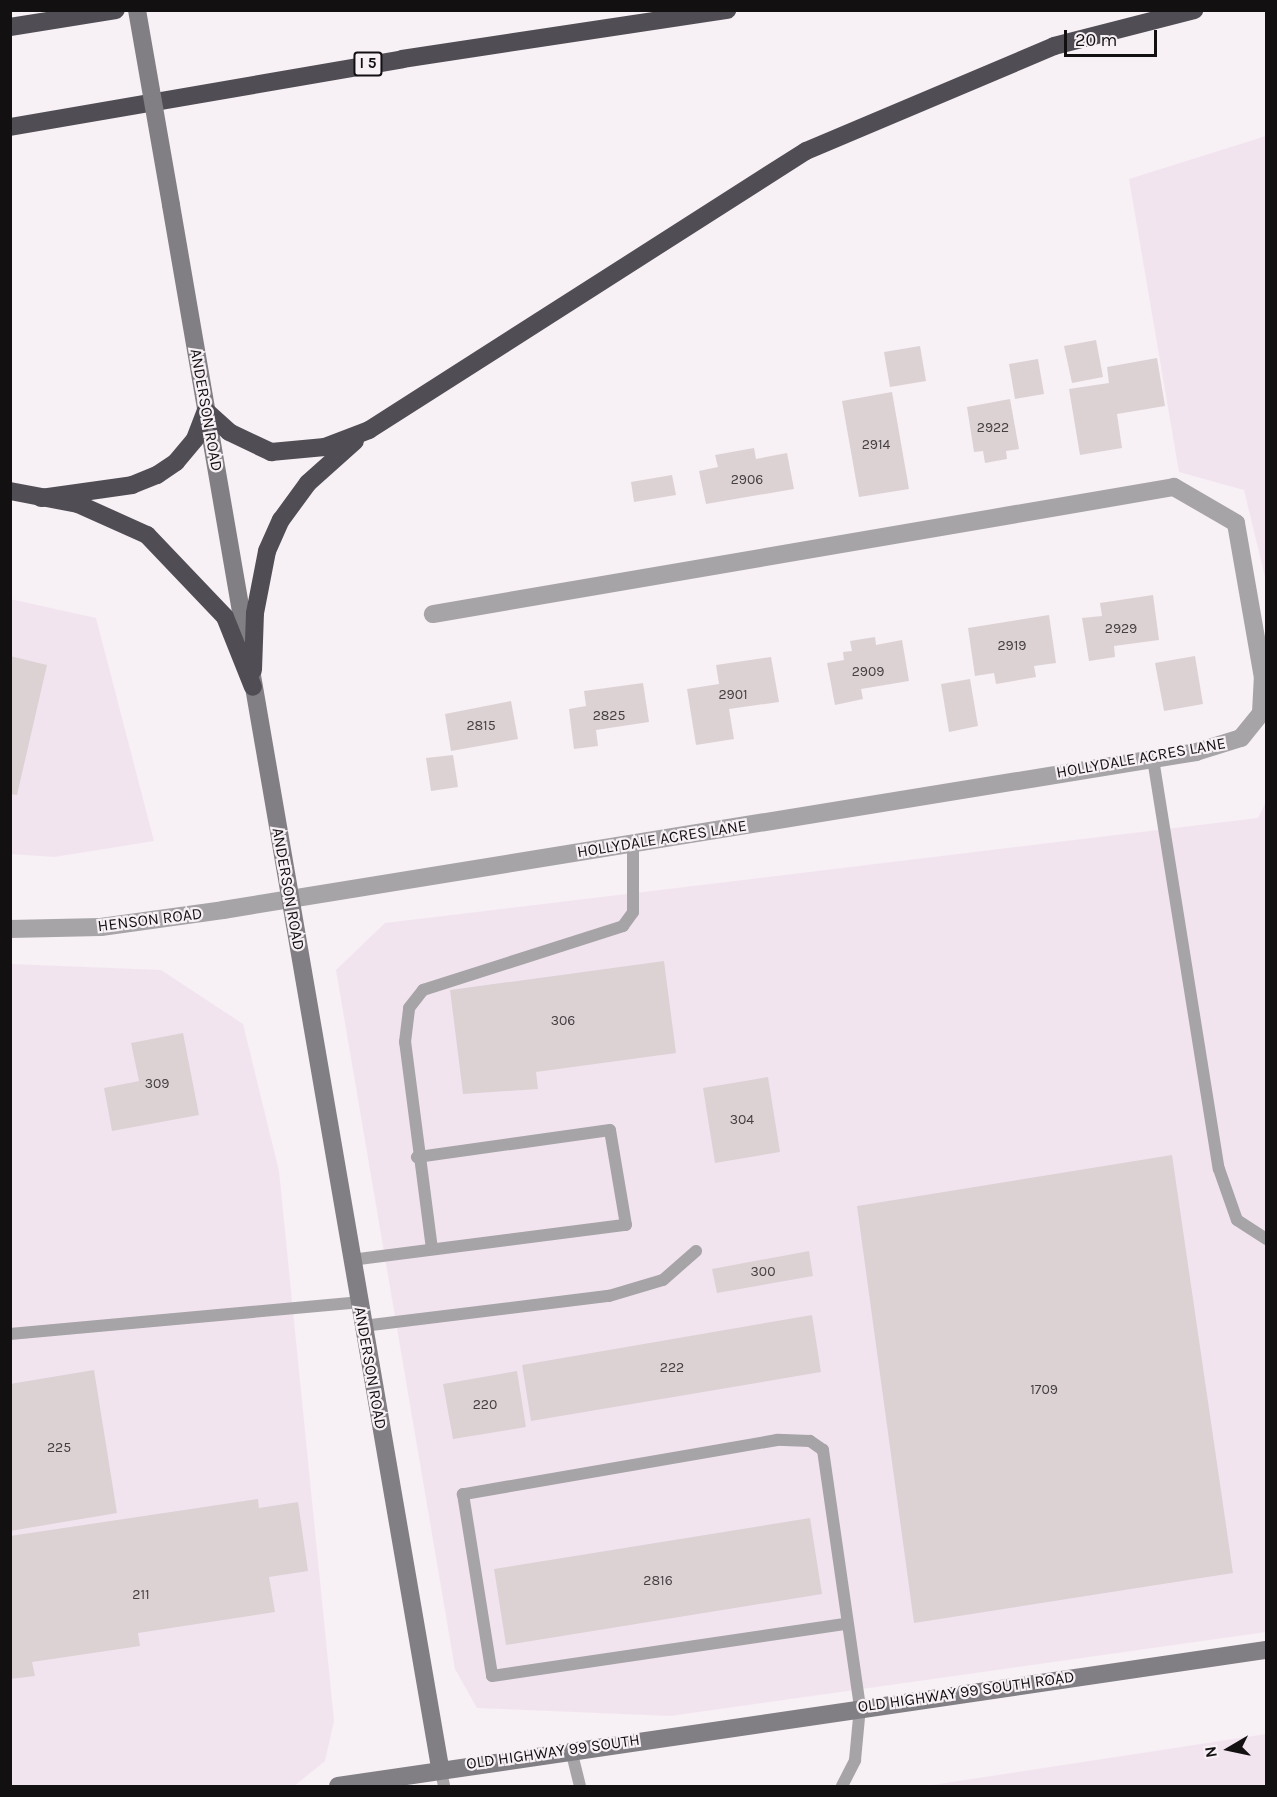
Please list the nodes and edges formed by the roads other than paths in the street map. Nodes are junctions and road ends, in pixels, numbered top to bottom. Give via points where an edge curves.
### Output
1 (116, 10) edge
2 (137, 10) edge
3 (727, 10) edge
4 (1194, 10) edge
5 (10, 27) edge
6 (10, 126) edge
7 (206, 411) junction
8 (369, 430) junction
9 (10, 491) edge
10 (41, 498) junction
11 (434, 614) dead end
12 (253, 687) junction
13 (1264, 713) edge
14 (1153, 759) junction
15 (633, 843) junction
16 (290, 900) junction
17 (10, 929) edge
18 (417, 1157) junction
19 (1266, 1239) edge
20 (432, 1249) junction
21 (696, 1251) dead end
22 (351, 1260) junction
23 (359, 1302) junction
24 (363, 1326) junction
25 (10, 1334) edge
26 (846, 1624) junction
27 (1266, 1650) edge
28 (860, 1707) junction
29 (666, 1736) joint
30 (571, 1750) junction
31 (440, 1768) junction
32 (338, 1786) edge
33 (444, 1786) edge
34 (580, 1786) edge
35 (842, 1786) edge

1 - 5 highway
2 - 7 street, ANDERSON ROAD, bridge
3 - 6 highway, I 5 via 402,59
4 - 8 highway via 1053,46 806,151
7 - 8 highway via 248,444 271,452 325,447
7 - 10 highway via 195,438 176,462 157,475 132,485
7 - 12 street, ANDERSON ROAD
8 - 12 highway via 308,483 281,520 267,551 255,613
9 - 10 highway
10 - 12 highway via 114,517 147,535 225,616
11 - 13 street, HOLLYDALE ACRES LANE via 1174,486 1236,523 1263,678
12 - 16 street, ANDERSON ROAD
13 - 14 street, HOLLYDALE ACRES LANE via 1241,738 1221,747
14 - 15 street, HOLLYDALE ACRES LANE
14 - 19 lane via 1219,1169 1238,1221
15 - 16 street, HOLLYDALE ACRES LANE
15 - 18 lane via 633,912 623,926 423,990 409,1008 405,1042
16 - 17 street, HENSON ROAD via 101,927
16 - 22 street, ANDERSON ROAD
18 - 20 lane
18 - 20 lane via 609,1130 626,1224
20 - 22 lane
21 - 24 lane via 663,1280 609,1296
22 - 23 street, ANDERSON ROAD
23 - 24 street, ANDERSON ROAD
23 - 25 lane
24 - 31 street, ANDERSON ROAD
26 - 26 lane via 823,1450 810,1442 777,1440 463,1494 492,1676
26 - 28 lane
27 - 28 street, OLD HIGHWAY 99 SOUTH ROAD
28 - 29 street, OLD HIGHWAY 99 SOUTH ROAD
28 - 35 lane via 855,1760
29 - 30 street, OLD HIGHWAY 99 SOUTH
30 - 31 street, OLD HIGHWAY 99 SOUTH
30 - 34 lane
31 - 32 street
31 - 33 lane

